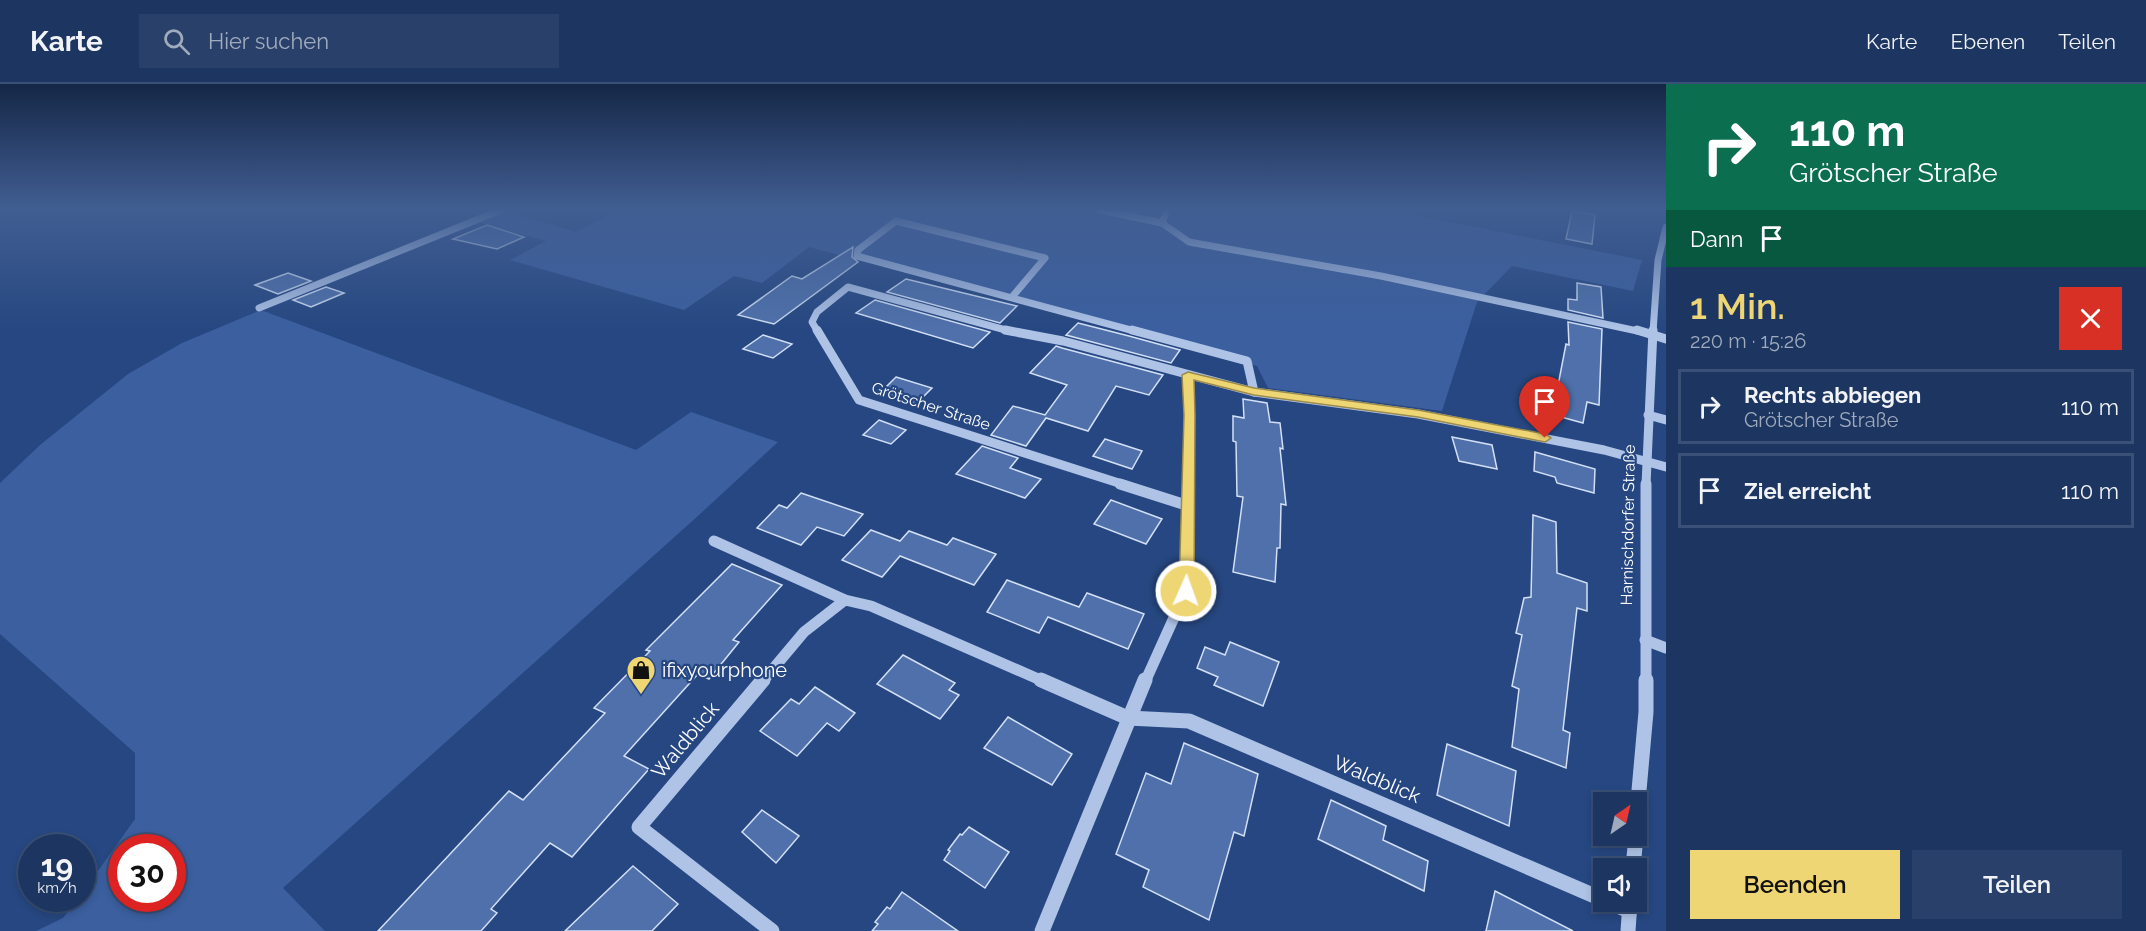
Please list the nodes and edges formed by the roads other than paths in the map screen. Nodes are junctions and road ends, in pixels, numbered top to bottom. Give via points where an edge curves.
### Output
1 (403, 250) edge
2 (859, 250) edge
3 (1011, 250) edge
4 (1232, 250) edge
5 (1662, 261) edge
6 (1012, 297) junction
7 (259, 308) dead end
8 (1653, 336) junction
9 (1666, 339) edge
10 (1188, 375) junction
11 (1254, 392) junction
12 (1648, 415) junction
13 (1666, 420) edge
14 (1646, 461) junction
15 (1666, 467) edge
16 (1189, 506) junction
17 (714, 541) dead end
18 (845, 600) junction
19 (1645, 640) junction
20 (1666, 648) edge
21 (1128, 718) junction
22 (1639, 792) edge
23 (1593, 896) edge
24 (1630, 912) edge
25 (772, 931) edge
26 (1042, 931) edge
27 (1628, 931) edge

1 - 7 street
2 - 6 street via 857,256
3 - 6 street via 1045,258
4 - 8 street via 1381,276
5 - 8 street, Harnischdorfer Straße
6 - 11 street via 1247,361
8 - 9 street
8 - 12 street, Harnischdorfer Straße
10 - 11 street, Grötscher Straße
10 - 16 street
10 - 16 street, Grötscher Straße via 1063,341 1004,330 848,286 817,312 812,322 859,400
11 - 14 street, Grötscher Straße via 1418,414
12 - 13 street
12 - 14 street, Harnischdorfer Straße
14 - 15 street, Grötscher Straße
14 - 19 street, Harnischdorfer Straße
16 - 21 street via 1186,591
17 - 18 street
18 - 21 street, Waldblick via 871,606
18 - 25 street, Waldblick via 804,632 639,827
19 - 20 street
19 - 22 street, Harnischdorfer Straße via 1646,712
21 - 23 street, Waldblick via 1189,721
21 - 26 street
24 - 27 street

